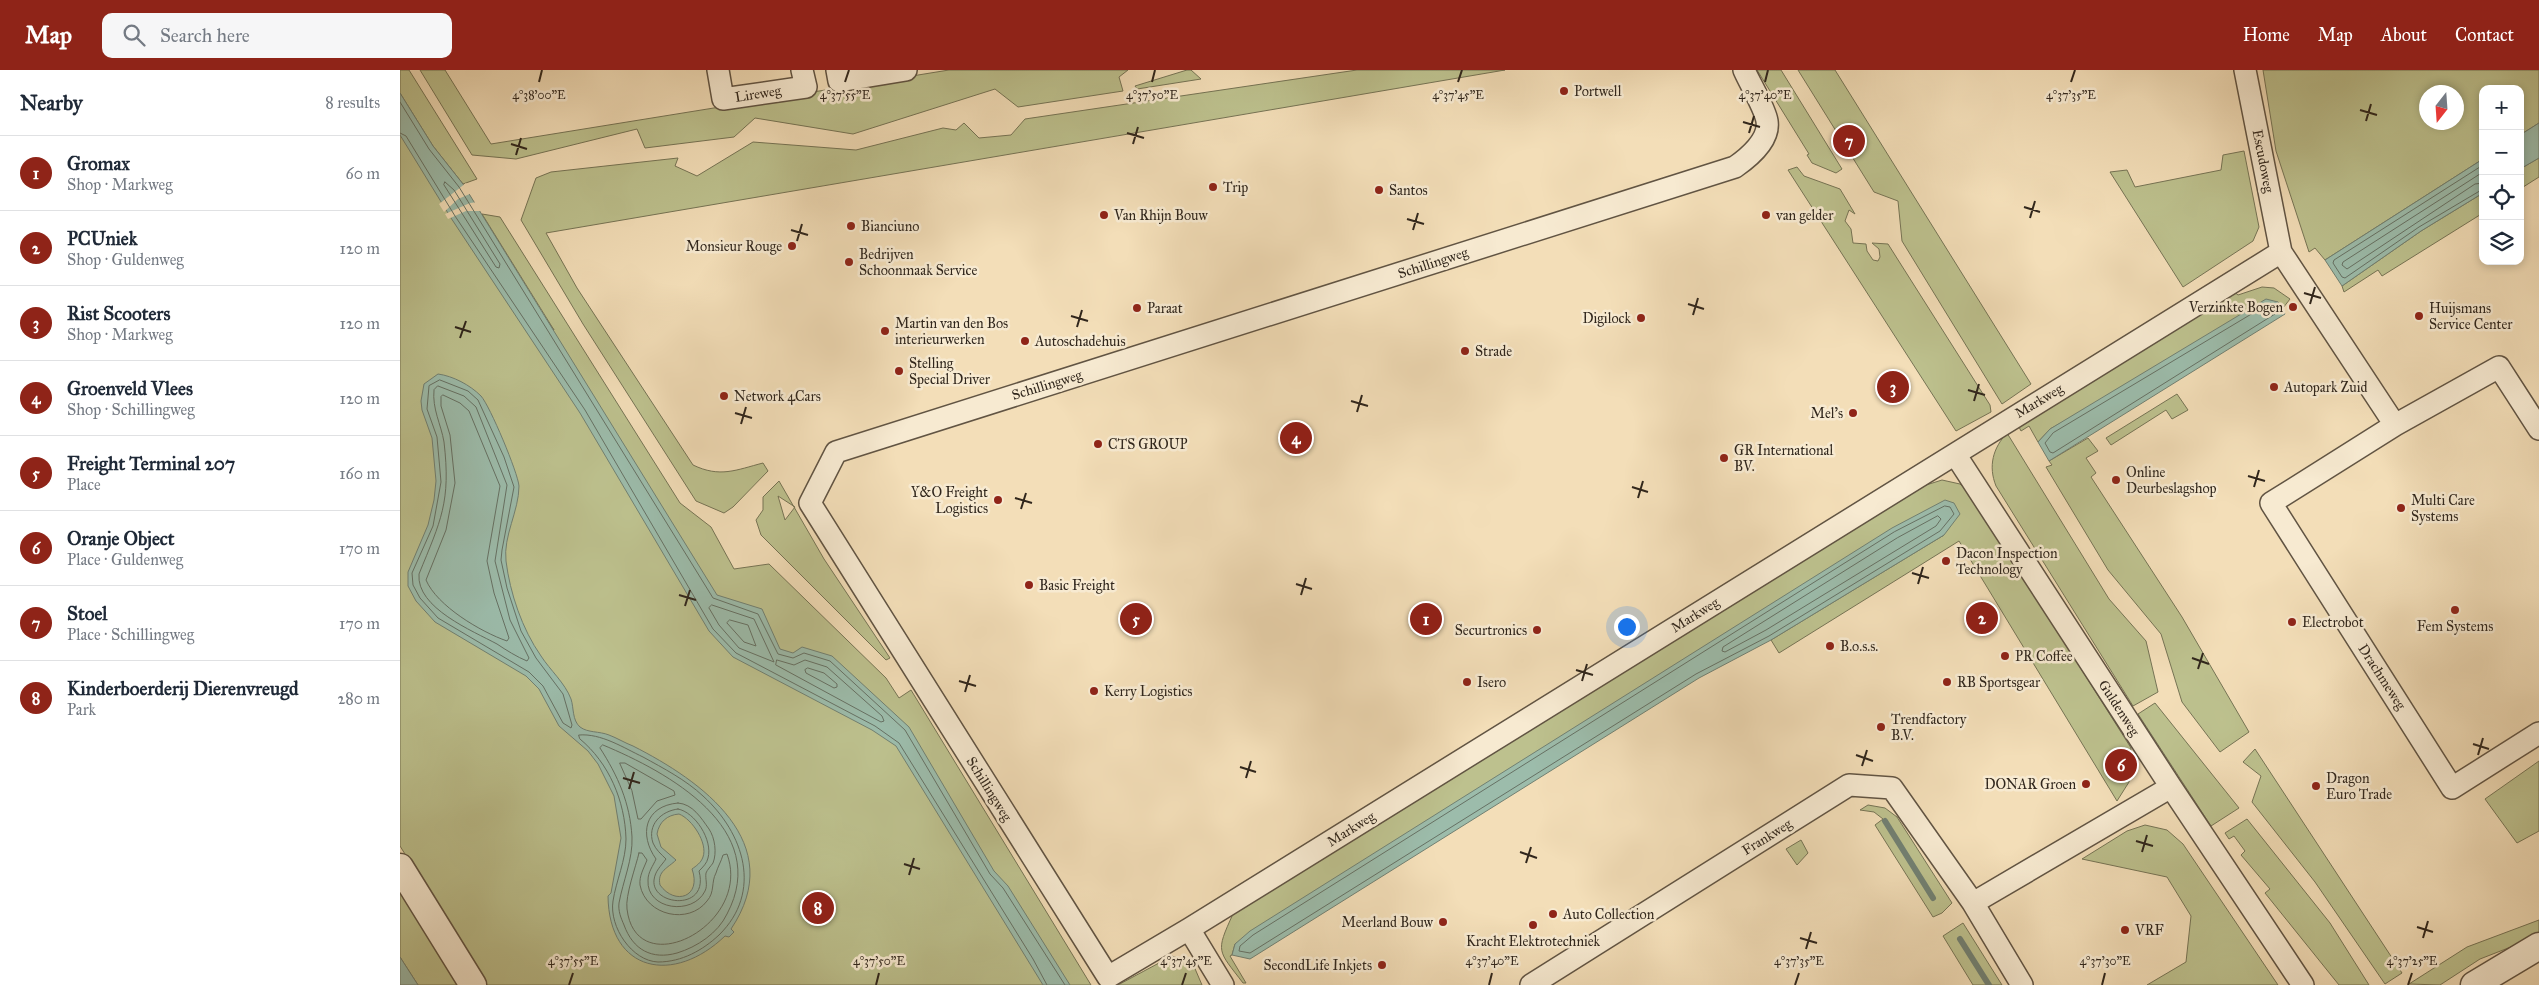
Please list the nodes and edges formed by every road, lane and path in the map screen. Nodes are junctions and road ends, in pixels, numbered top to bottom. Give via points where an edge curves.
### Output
1 (718, 70) edge
2 (906, 70) edge
3 (1744, 70) edge
4 (2245, 70) edge
5 (838, 75) edge
6 (804, 78) edge
7 (2281, 252) junction
8 (2395, 424) junction
9 (2539, 429) edge
10 (1955, 454) junction
11 (2539, 733) edge
12 (2171, 787) junction
13 (400, 867) edge
14 (1972, 903) junction
15 (1189, 929) junction
16 (2539, 946) edge
17 (1108, 977) joint
18 (474, 985) edge
19 (1222, 985) edge
20 (1531, 985) edge
21 (2022, 985) edge
22 (2303, 985) edge
23 (2474, 985) edge

1 - 6 street, Lireweg via 723,99
2 - 5 street
3 - 17 street, Schillingweg via 1767,121 1762,140 1735,168 836,452 810,503
4 - 7 street, Escudoweg
7 - 8 street
7 - 10 street, Markweg
8 - 9 street, Drachmeweg via 2499,367
8 - 11 street, Drachmeweg via 2271,503 2452,788
10 - 12 street, Guldenweg
10 - 15 street, Markweg
12 - 14 street
12 - 22 street, Guldenweg
13 - 18 street
14 - 20 street, Frankweg via 1892,788 1849,785
14 - 21 street, Frankweg
15 - 17 street, Markweg
15 - 19 street
16 - 23 street

